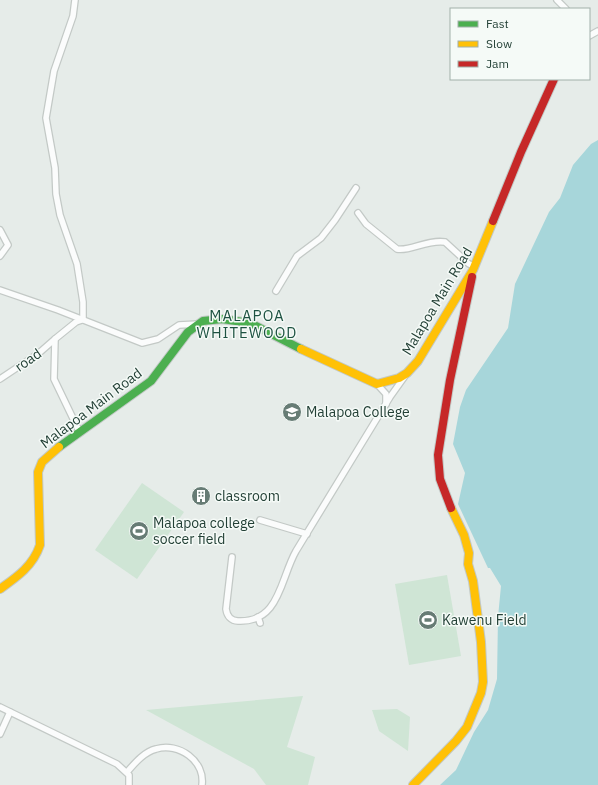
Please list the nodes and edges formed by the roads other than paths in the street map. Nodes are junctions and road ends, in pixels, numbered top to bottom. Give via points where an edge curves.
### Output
1 (75, 0) edge
2 (557, 0) edge
3 (565, 8) edge
4 (554, 80) edge
5 (356, 188) dead end
6 (358, 213) dead end
7 (0, 230) edge
8 (0, 256) edge
9 (474, 268) junction
10 (0, 290) edge
11 (276, 291) dead end
12 (83, 320) junction
13 (198, 324) junction
14 (55, 339) junction
15 (407, 373) junction
16 (0, 379) edge
17 (377, 384) junction
18 (385, 407) junction
19 (80, 433) junction
20 (260, 520) dead end
21 (307, 534) junction
22 (232, 557) dead end
23 (0, 589) edge
24 (0, 707) edge
25 (10, 712) junction
26 (0, 734) edge
27 (127, 772) junction
28 (130, 785) edge
29 (202, 785) edge
30 (413, 785) edge

1 - 12 street via 73,16 54,71 46,118 60,215 77,264
2 - 3 street
4 - 9 street, Malapoa Main Road
5 - 11 street via 321,238 298,256
6 - 9 street via 366,224 397,249 402,250 429,242 445,242
7 - 8 street via 8,245
9 - 15 street, Malapoa Main Road via 418,361
9 - 30 street via 451,372 438,455 440,479 469,553 468,564 473,581 479,627 483,682 467,727
10 - 12 street
12 - 13 street via 142,343 158,339 179,325
12 - 14 street, road via 76,322
13 - 17 street, Malapoa Main Road via 222,318 250,323
13 - 19 street, Malapoa Main Road via 188,332 151,381
14 - 16 street, road
14 - 19 street via 54,379
15 - 17 street, Malapoa Main Road
15 - 18 street
17 - 18 street via 386,394
18 - 21 street
19 - 23 street, Malapoa Main Road via 46,458 40,466 38,552 22,572
20 - 21 street
21 - 22 street via 291,560 271,608 259,620 234,621 226,613
24 - 25 street
25 - 26 street
25 - 27 street via 118,764
27 - 28 street
27 - 29 street via 143,756 156,749 174,748 194,760 201,773

